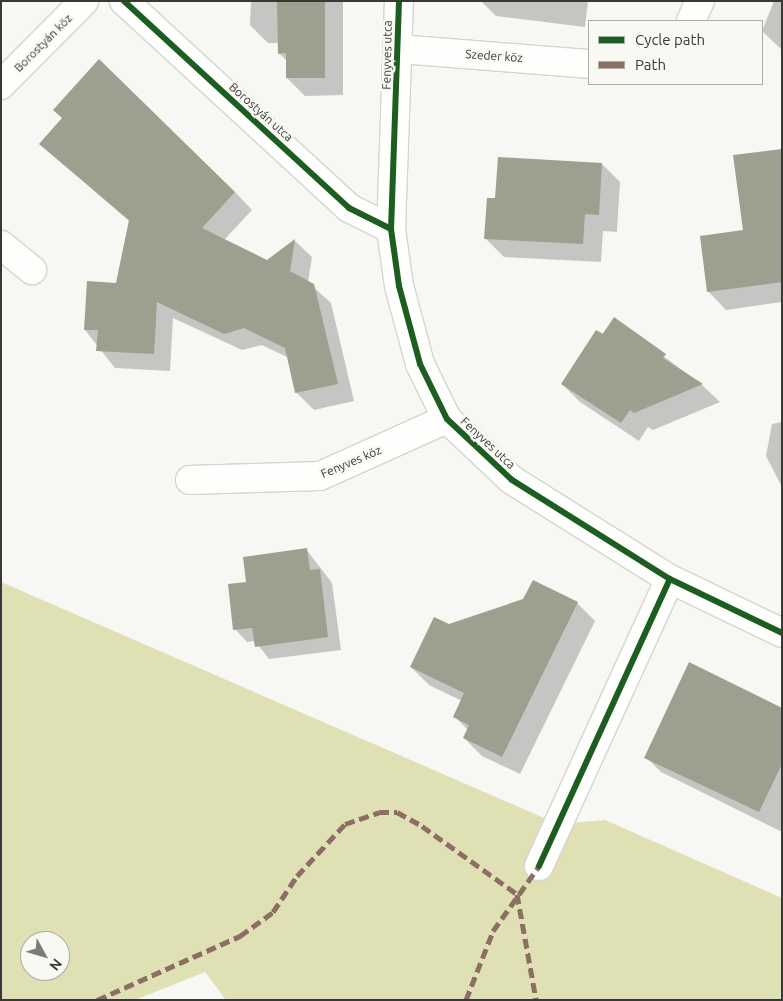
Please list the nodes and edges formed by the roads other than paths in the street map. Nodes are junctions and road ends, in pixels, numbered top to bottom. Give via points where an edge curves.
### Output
1 (84, 1) edge
2 (124, 1) edge
3 (399, 1) edge
4 (700, 1) edge
5 (691, 20) edge
6 (399, 49) junction
7 (588, 64) edge
8 (1, 85) edge
9 (391, 229) junction
10 (1, 245) edge
11 (32, 270) dead end
12 (447, 419) junction
13 (190, 480) dead end
14 (670, 579) junction
15 (782, 633) edge
16 (539, 866) dead end

1 - 8 street, Borostyán köz
2 - 9 street, Borostyán utca via 350,208
3 - 6 street, Fenyves utca
4 - 5 street
6 - 7 street, Szeder köz
6 - 9 street, Fenyves utca
9 - 12 street, Fenyves utca via 399,286 420,364
10 - 11 street
12 - 13 street, Fenyves köz via 320,476
12 - 14 street, Fenyves utca via 512,480
14 - 15 street, Fenyves utca
14 - 16 street

